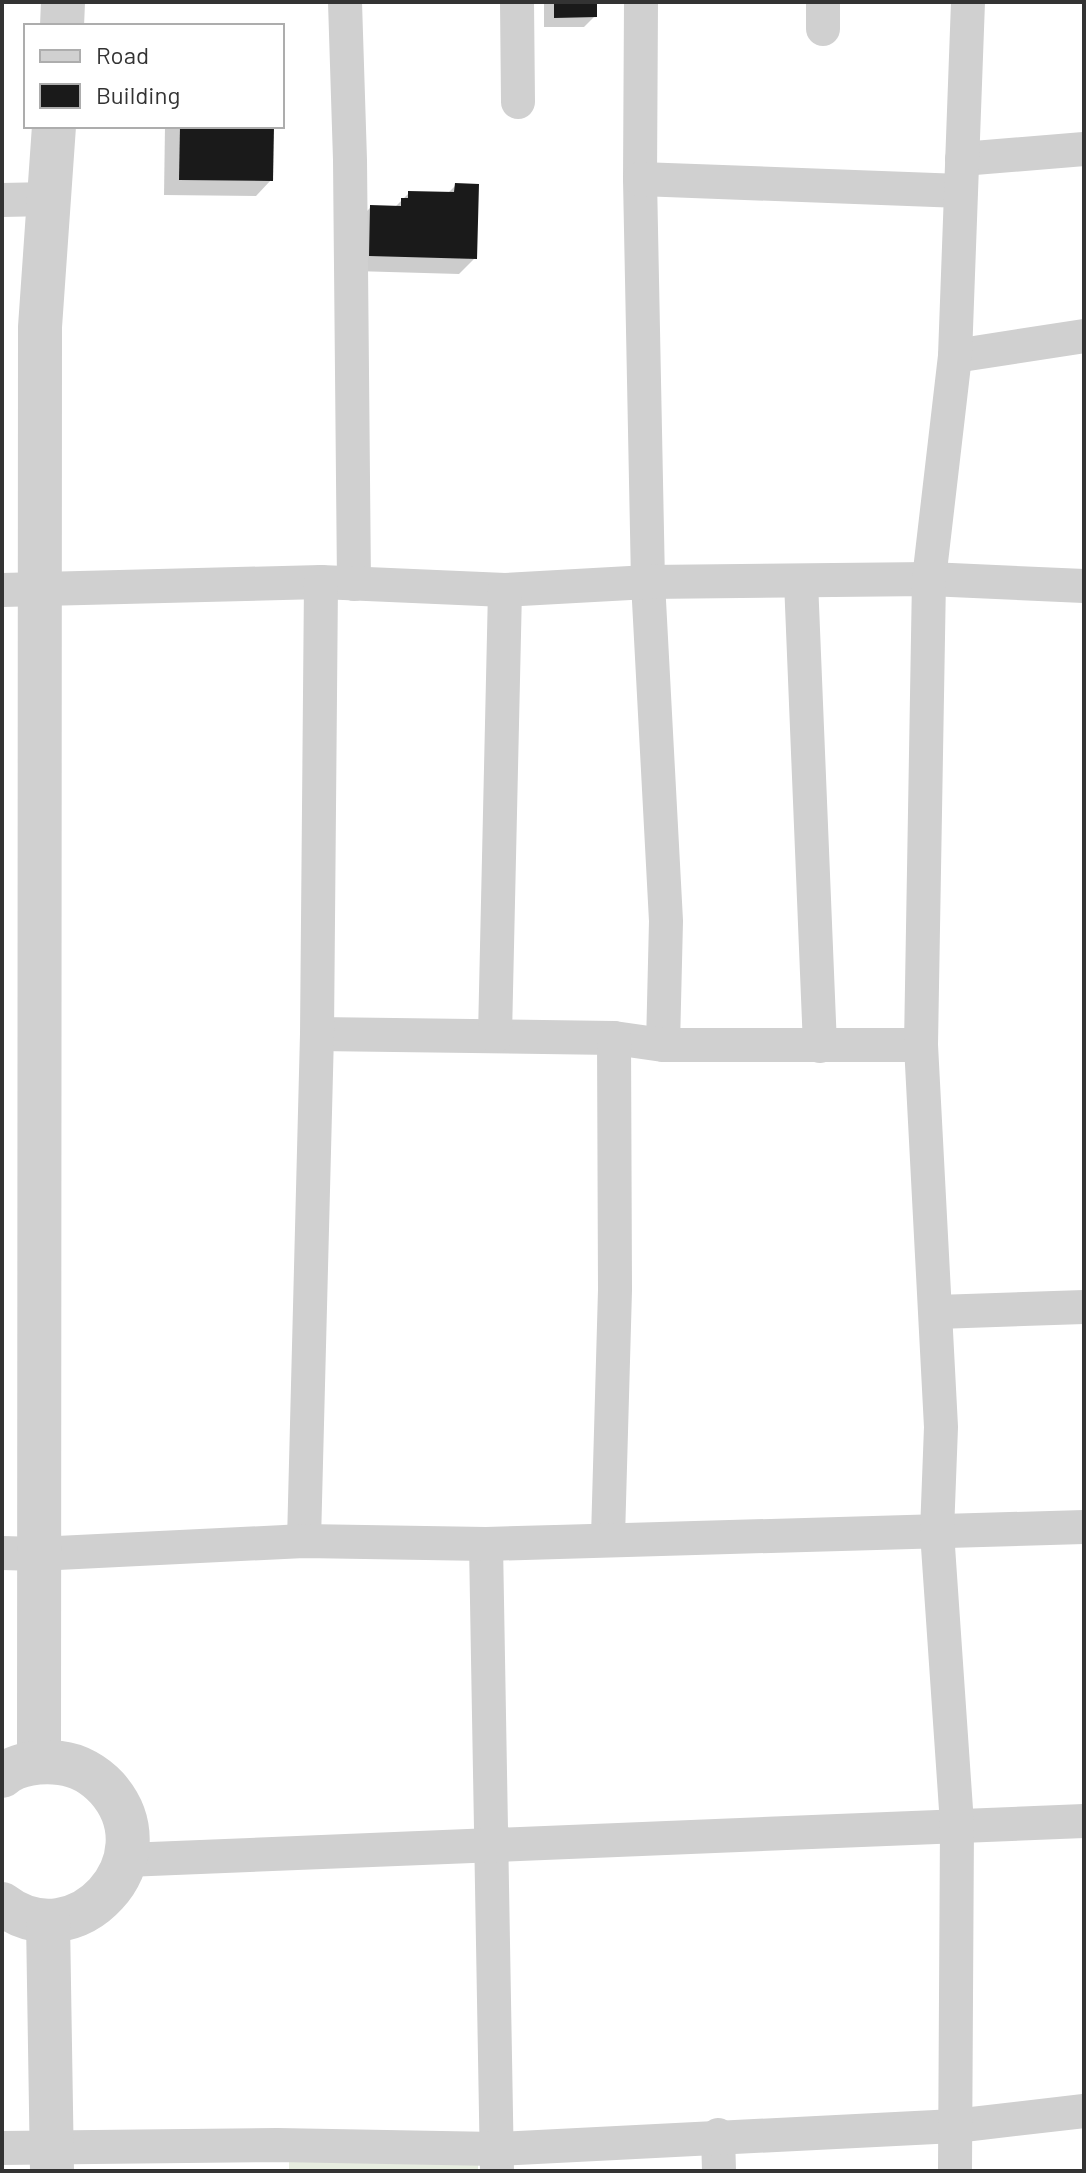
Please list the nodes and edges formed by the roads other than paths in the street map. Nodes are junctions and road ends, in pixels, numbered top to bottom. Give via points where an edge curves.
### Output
1 (63, 2) edge
2 (345, 2) edge
3 (517, 2) edge
4 (641, 2) edge
5 (968, 2) edge
6 (62, 24) edge
7 (518, 102) dead end
8 (54, 128) edge
9 (1084, 149) edge
10 (962, 175) junction
11 (640, 179) junction
12 (49, 199) junction
13 (2, 200) edge
14 (1084, 336) edge
15 (955, 356) junction
16 (929, 579) junction
17 (801, 581) junction
18 (648, 582) junction
19 (338, 583) junction
20 (1084, 586) edge
21 (20, 590) edge
22 (505, 590) junction
23 (317, 1034) junction
24 (495, 1036) junction
25 (614, 1038) junction
26 (663, 1045) junction
27 (921, 1045) junction
28 (820, 1046) junction
29 (1084, 1307) edge
30 (937, 1312) junction
31 (1084, 1527) edge
32 (937, 1532) junction
33 (608, 1538) junction
34 (304, 1541) junction
35 (486, 1544) junction
36 (19, 1554) edge
37 (21, 1769) edge
38 (1084, 1821) edge
39 (957, 1824) junction
40 (492, 1843) junction
41 (126, 1860) junction
42 (2, 1904) edge
43 (48, 1921) junction
44 (1084, 2111) edge
45 (955, 2126) junction
46 (718, 2135) junction
47 (2, 2148) edge
48 (277, 2158) edge
49 (51, 2159) edge
50 (496, 2160) edge
51 (719, 2171) edge
52 (955, 2171) edge

1 - 6 street
2 - 19 street
3 - 7 street
4 - 11 street
5 - 10 street
8 - 12 street
9 - 10 street
10 - 11 street
10 - 15 street
11 - 18 street
12 - 13 street
12 - 21 street
14 - 15 street
15 - 16 street
16 - 17 street
16 - 20 street
16 - 27 street
17 - 18 street
17 - 28 street
18 - 22 street
18 - 26 street via 666,921
19 - 21 street
19 - 22 street
19 - 23 street
21 - 36 street
22 - 24 street
23 - 24 street
23 - 34 street
24 - 25 street
25 - 26 street
25 - 33 street via 615,1290
26 - 28 street
27 - 28 street
27 - 30 street
29 - 30 street
30 - 32 street
31 - 32 street
32 - 33 street
32 - 39 street
33 - 35 street
34 - 35 street
34 - 36 street
35 - 40 street
36 - 37 street
37 - 41 street via 70,1764 98,1778 118,1800 128,1829
38 - 39 street
39 - 40 street
39 - 45 street
40 - 41 street
40 - 50 street
41 - 43 street via 116,1884 98,1904
42 - 43 street via 14,1913
43 - 49 street
44 - 45 street
45 - 46 street
45 - 52 street
46 - 50 street
46 - 51 street
47 - 49 street
48 - 49 street
48 - 50 street

